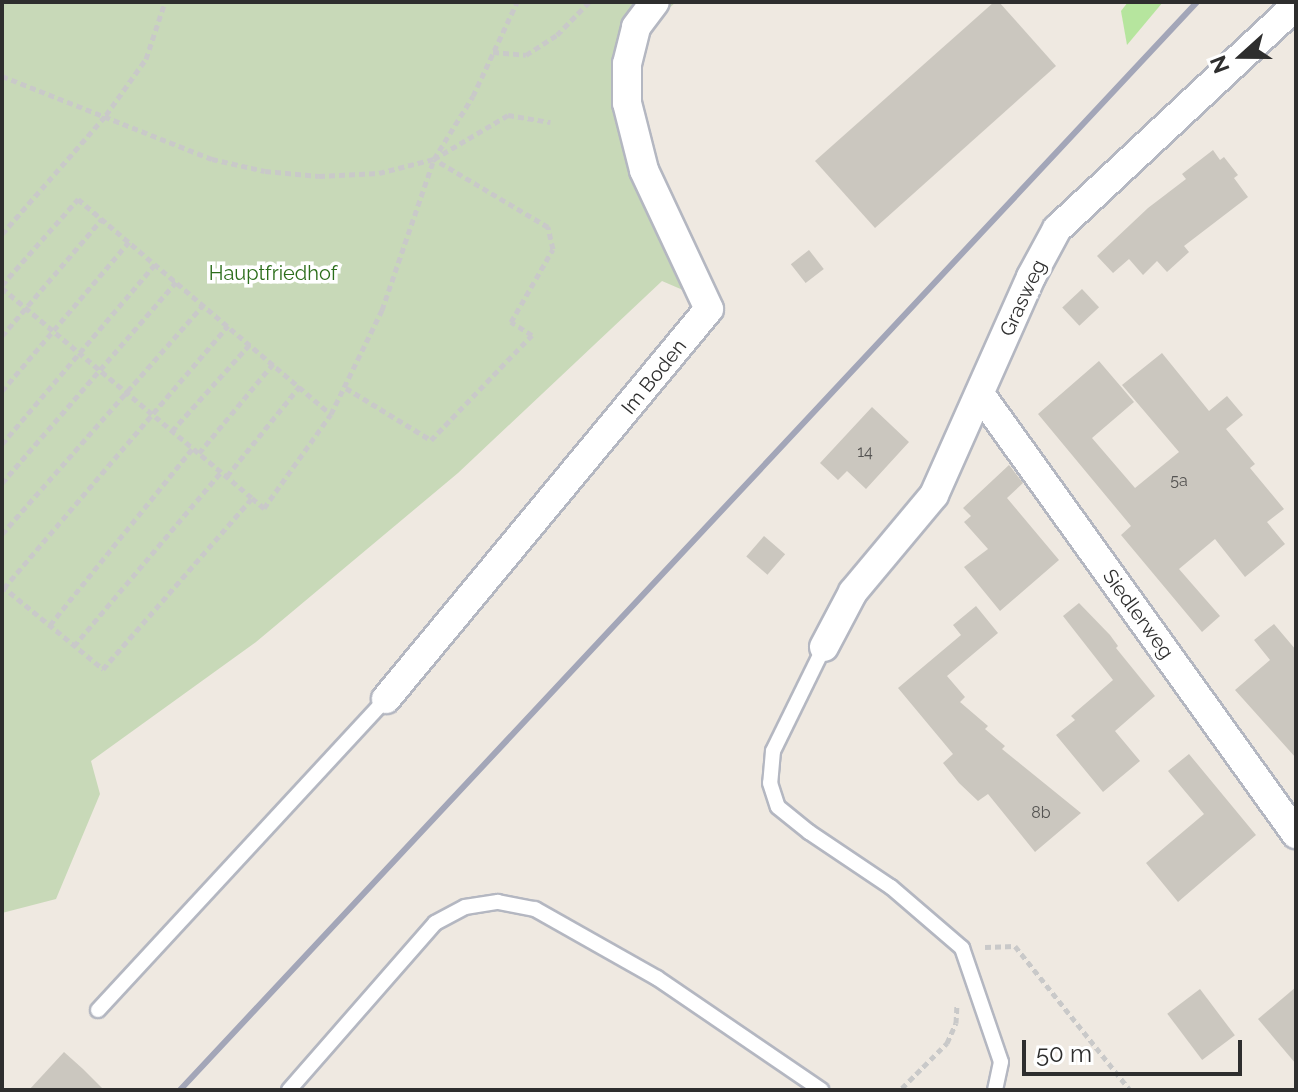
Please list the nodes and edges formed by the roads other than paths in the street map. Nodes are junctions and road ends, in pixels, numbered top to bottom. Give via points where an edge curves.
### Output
1 (655, 2) edge
2 (1296, 5) edge
3 (980, 394) junction
4 (824, 647) joint
5 (386, 699) joint
6 (1296, 834) edge
7 (98, 1010) dead end
8 (289, 1090) edge
9 (821, 1090) edge
10 (995, 1090) edge

1 - 5 street, Im Boden via 636,27 627,64 627,103 644,170 709,309
2 - 3 street, Grasweg via 1057,229
3 - 4 street, Grasweg via 934,495 853,592
3 - 6 street, Siedlerweg
4 - 10 lane via 773,751 770,783 778,807 891,887 962,948 1001,1062
5 - 7 lane
8 - 9 lane via 435,923 465,907 498,902 535,909 657,978

